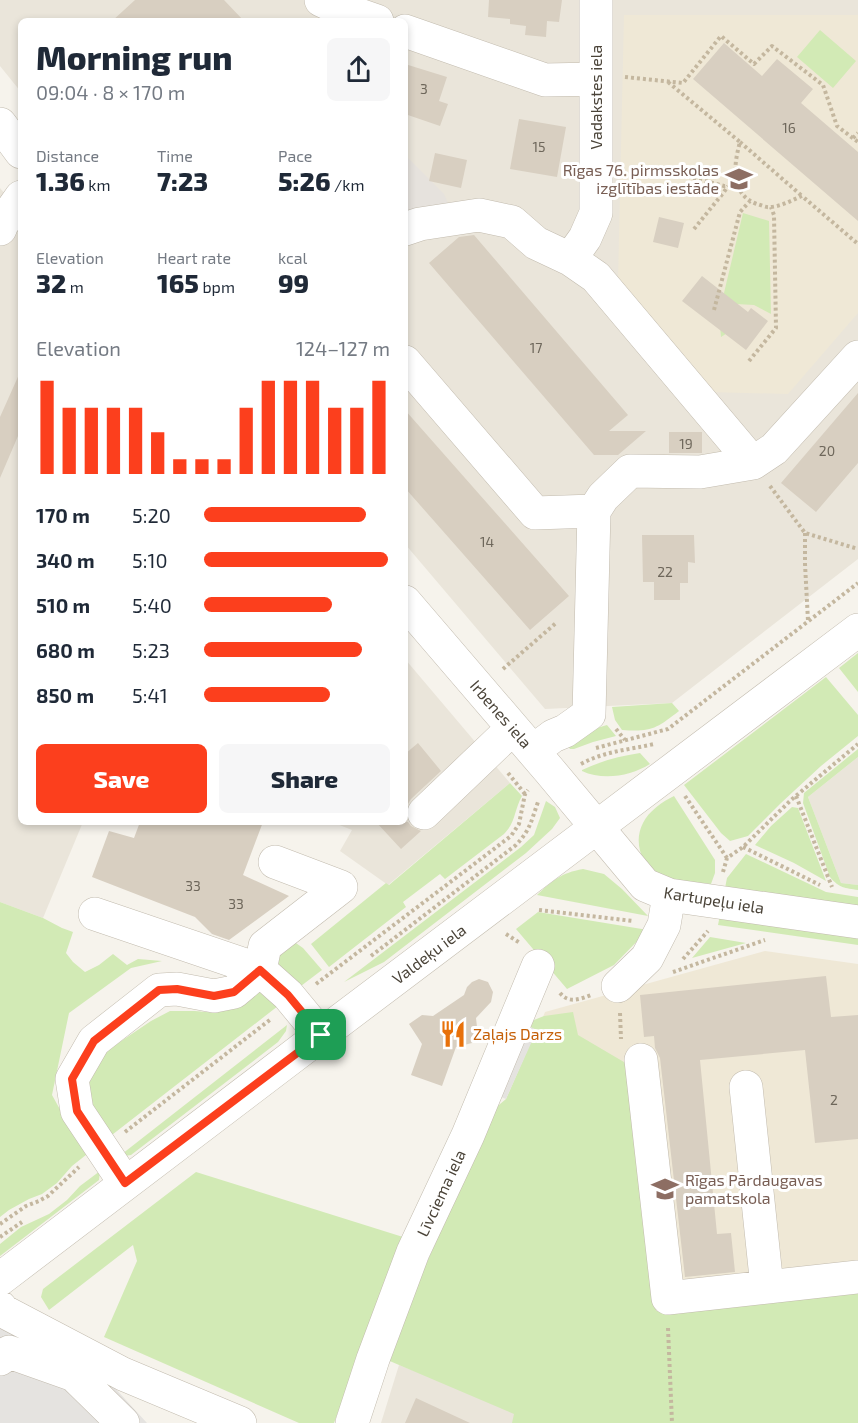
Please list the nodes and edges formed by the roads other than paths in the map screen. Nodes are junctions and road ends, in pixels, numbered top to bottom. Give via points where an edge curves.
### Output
1 (596, 0) edge
2 (334, 3) edge
3 (370, 18) edge
4 (408, 32) edge
5 (595, 75) junction
6 (0, 124) edge
7 (18, 148) edge
8 (18, 202) edge
9 (408, 228) edge
10 (0, 229) edge
11 (570, 259) junction
12 (858, 357) edge
13 (408, 365) edge
14 (753, 463) junction
15 (594, 511) junction
16 (408, 606) edge
17 (858, 630) edge
18 (523, 740) junction
19 (424, 813) dead end
20 (596, 828) junction
21 (275, 861) dead end
22 (666, 910) junction
23 (95, 914) dead end
24 (858, 922) edge
25 (538, 966) road end
26 (260, 970) junction
27 (618, 986) road end
28 (321, 1035) junction
29 (641, 1060) dead end
30 (746, 1087) dead end
31 (125, 1183) junction
32 (858, 1278) edge
33 (0, 1279) edge
34 (767, 1287) junction
35 (0, 1307) edge
36 (0, 1359) edge
37 (123, 1423) edge
38 (240, 1423) edge
39 (352, 1423) edge

1 - 5 street, Vadakstes iela
2 - 3 street
4 - 5 street via 545,80
5 - 11 street, Vadakstes iela via 596,213
6 - 7 street
8 - 10 street
9 - 11 street via 479,215 512,222 536,243
11 - 14 street via 596,277
12 - 14 street via 774,449
13 - 15 street via 536,513
14 - 15 street via 700,486 630,471
15 - 18 street via 590,714 553,736
16 - 18 street, Irbenes iela
17 - 20 street, Valdeķu iela
18 - 19 street
18 - 20 street, Irbenes iela
20 - 22 street, Kartupeļu iela
20 - 28 street, Valdeķu iela
21 - 26 street via 341,887 265,946
22 - 24 street, Kartupeļu iela
22 - 27 street via 647,958
23 - 26 street
25 - 39 street, Līvciema iela via 468,1135 413,1252
26 - 28 street via 288,995
26 - 31 street via 234,992 214,996 159,990 94,1041 72,1079 77,1111
28 - 31 street, Valdeķu iela
29 - 34 street via 668,1298
30 - 34 street
31 - 33 street, Valdeķu iela
32 - 34 street
35 - 38 street via 123,1374
36 - 37 street via 9,1352 74,1375

